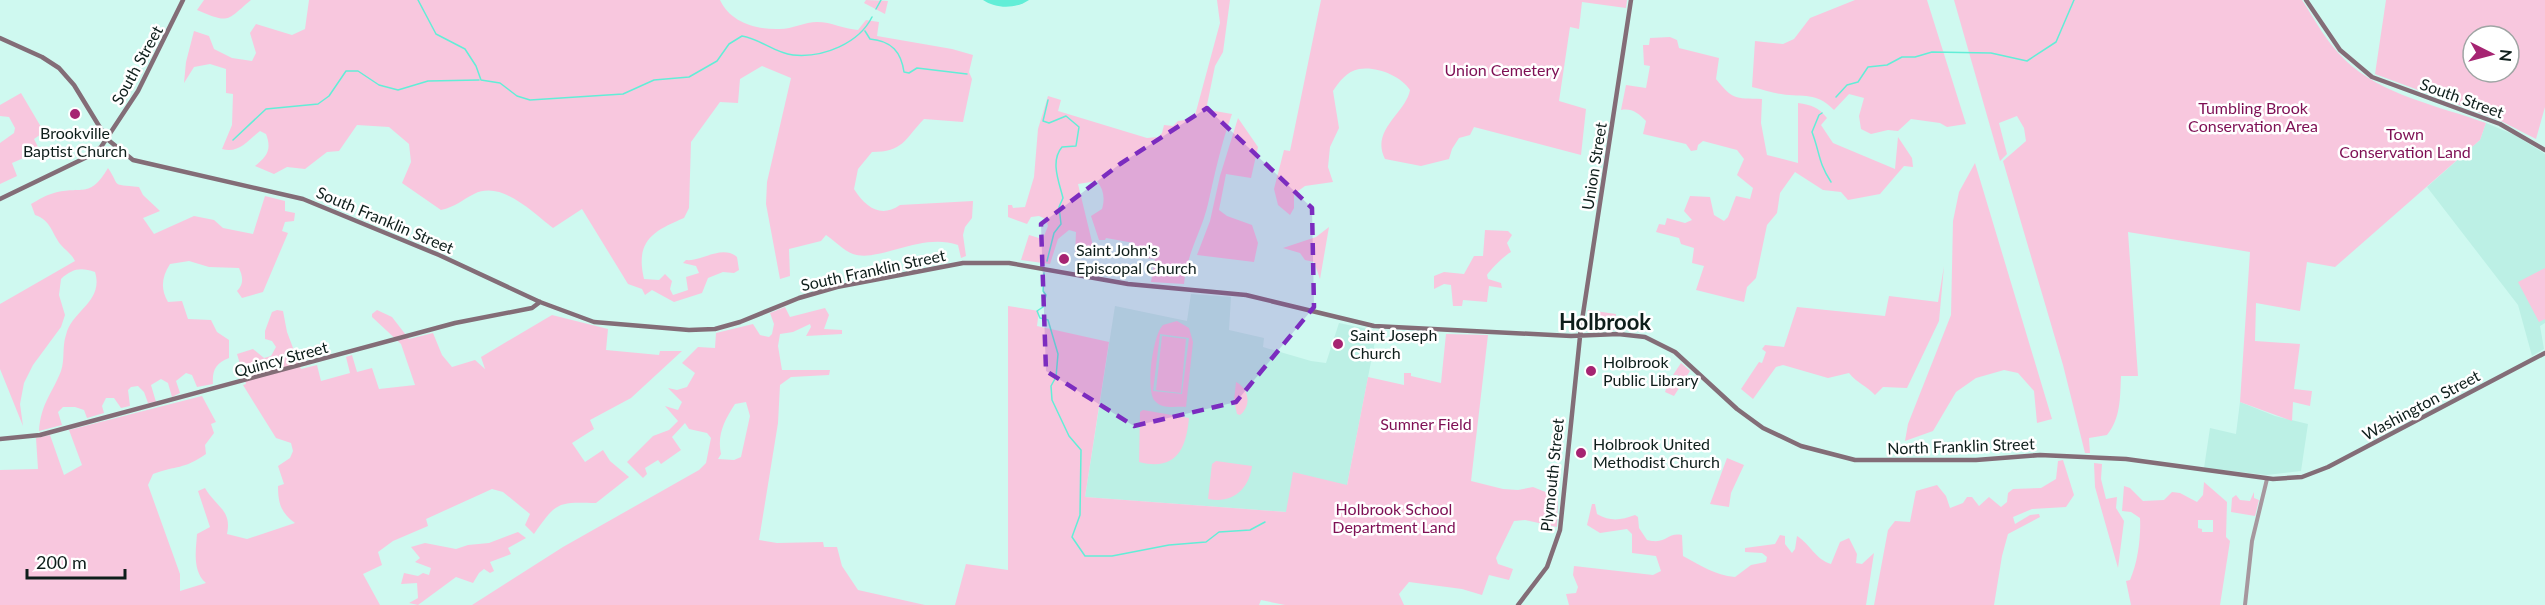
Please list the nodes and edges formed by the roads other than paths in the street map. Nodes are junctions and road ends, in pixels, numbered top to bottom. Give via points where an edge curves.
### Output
1 (183, 0) edge
2 (1631, 0) edge
3 (2306, 0) edge
4 (0, 38) edge
5 (107, 139) junction
6 (2545, 150) edge
7 (0, 199) edge
8 (540, 302) junction
9 (1580, 336) junction
10 (2545, 353) edge
11 (0, 439) edge
12 (2307, 475) joint
13 (2267, 479) junction
14 (1518, 605) edge
15 (2245, 605) edge

1 - 5 main road, South Street via 147,75
2 - 9 main road, Union Street
3 - 6 main road, South Street via 2343,53 2369,75 2500,124
4 - 5 main road, South Franklin Street via 59,68
5 - 7 main road, South Street via 87,157
5 - 8 main road, South Franklin Street via 143,163 289,195 327,208
8 - 9 main road, South Franklin Street via 599,323 711,329 833,288 946,266 990,262 1030,265 1128,284 1250,296 1376,326
8 - 11 main road, Quincy Street via 529,309 455,323 27,438
9 - 13 main road, North Franklin Street via 1628,334 1655,340 1760,426 1801,446 1845,458 1944,461 2048,455 2126,459
9 - 14 main road, Plymouth Street via 1560,530 1544,572
10 - 12 main road, Washington Street via 2337,463
12 - 13 main road, North Franklin Street
13 - 15 street via 2252,541

